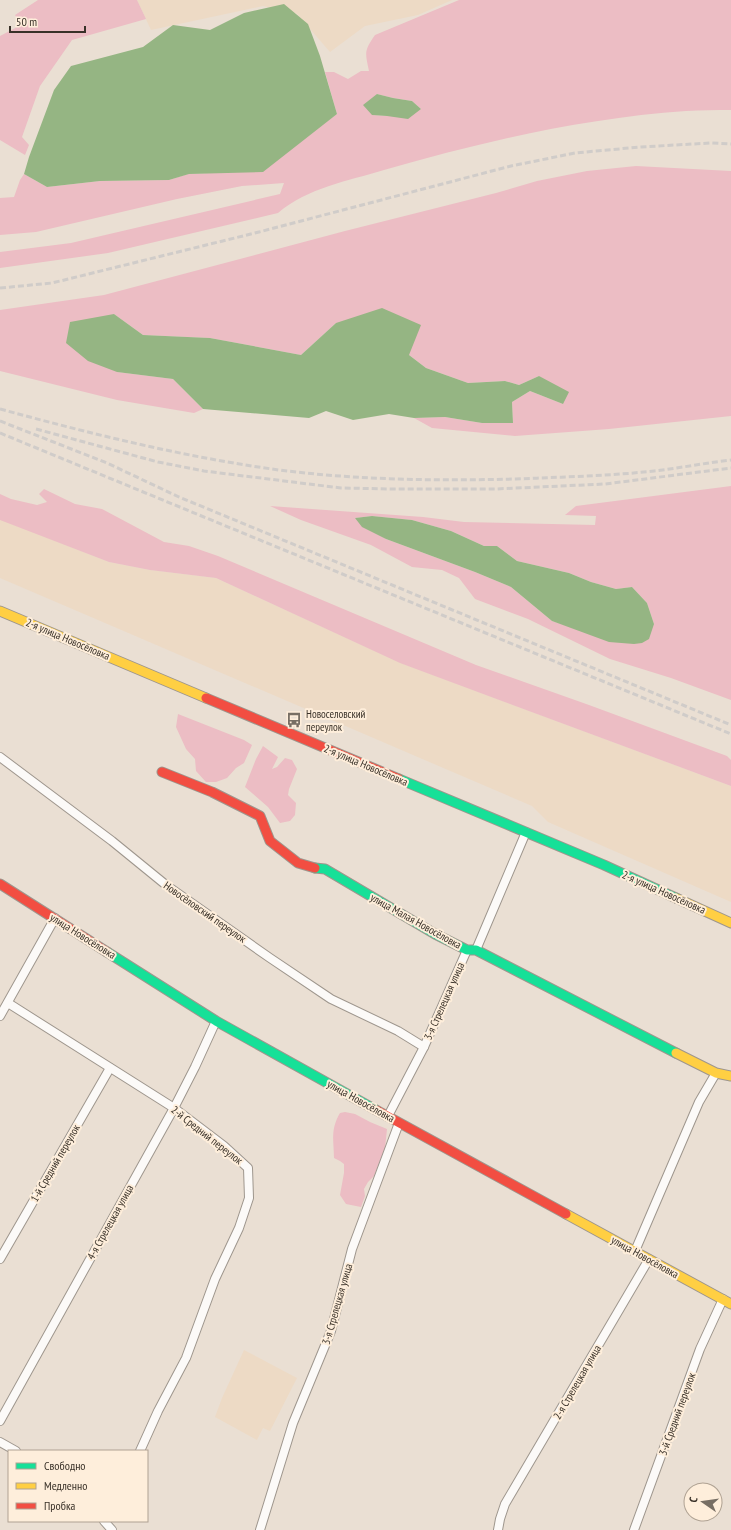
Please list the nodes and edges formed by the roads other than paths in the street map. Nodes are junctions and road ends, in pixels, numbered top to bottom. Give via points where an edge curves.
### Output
1 (0, 611) edge
2 (0, 757) edge
3 (162, 772) dead end
4 (526, 832) junction
5 (0, 884) edge
6 (55, 918) junction
7 (731, 923) edge
8 (472, 950) junction
9 (8, 1003) junction
10 (0, 1016) edge
11 (216, 1021) junction
12 (424, 1047) junction
13 (110, 1068) junction
14 (716, 1073) junction
15 (731, 1076) edge
16 (174, 1108) junction
17 (388, 1116) junction
18 (399, 1123) junction
19 (635, 1251) junction
20 (0, 1259) edge
21 (649, 1259) junction
22 (727, 1301) edge
23 (0, 1421) edge
24 (0, 1442) edge
25 (14, 1450) edge
26 (140, 1450) edge
27 (260, 1530) edge
28 (498, 1530) edge
29 (634, 1530) edge

1 - 4 street, 2-я улица Новосёловка
2 - 12 street, Новосёловский переулок via 166,885 270,958 331,999 398,1031
3 - 8 street, улица Малая Новосёловка via 234,801 260,816 270,841 298,863 325,869 435,934
4 - 7 street, 2-я улица Новосёловка
4 - 8 street, 3-я Стрелецкая улица
5 - 6 street, улица Новосёловка
6 - 9 street
6 - 11 street, улица Новосёловка
8 - 12 street, 3-я Стрелецкая улица
8 - 14 street, улица Малая Новосёловка
9 - 10 street
9 - 13 street, 2-й Средний переулок
11 - 16 street, 4-я Стрелецкая улица
11 - 17 street, улица Новосёловка
12 - 17 street, 3-я Стрелецкая улица
13 - 16 street, 2-й Средний переулок
13 - 20 street, 1-й Средний переулок
14 - 15 street, улица Малая Новосёловка
14 - 19 street via 699,1102
16 - 23 street, 4-я Стрелецкая улица
16 - 26 street, 2-й Средний переулок via 248,1168 249,1198 186,1358
17 - 18 street, улица Новосёловка
18 - 19 street, улица Новосёловка
18 - 27 street, 3-я Стрелецкая улица via 352,1249 331,1331 293,1423
19 - 21 street, улица Новосёловка
21 - 22 street, улица Новосёловка
21 - 28 street, 2-я Стрелецкая улица via 505,1504
22 - 29 street, 3-й Средний переулок via 700,1349
24 - 25 street

